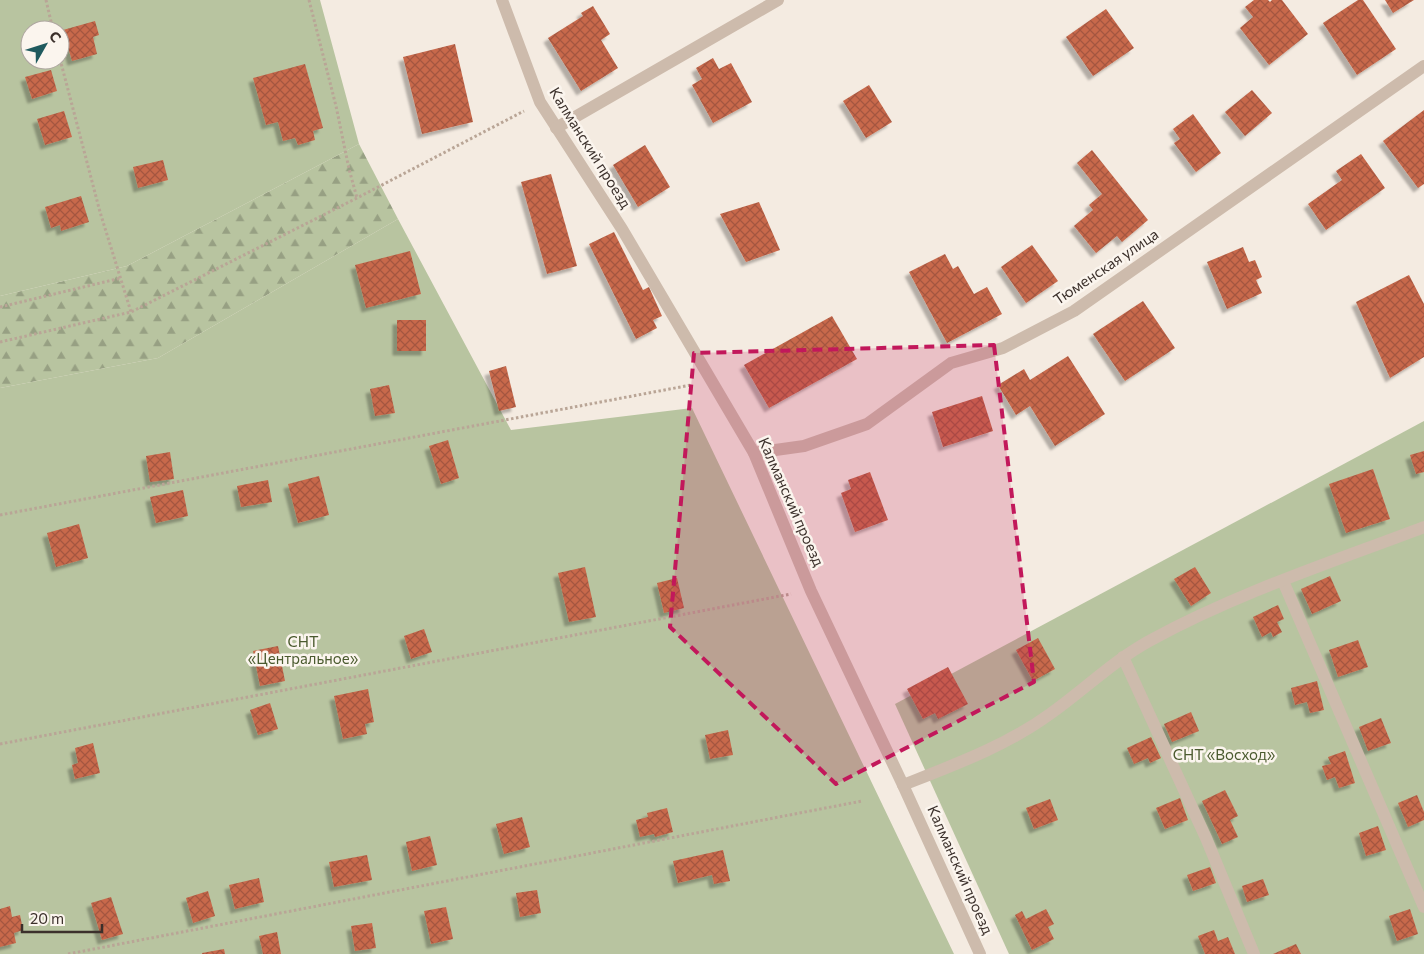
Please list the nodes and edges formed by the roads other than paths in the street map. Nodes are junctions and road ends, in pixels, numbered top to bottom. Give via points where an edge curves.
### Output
1 (502, 0) edge
2 (778, 0) edge
3 (1424, 66) edge
4 (556, 128) junction
5 (754, 453) junction
6 (1424, 526) edge
7 (1283, 581) junction
8 (1123, 657) junction
9 (904, 785) junction
10 (1424, 907) edge
11 (980, 954) edge
12 (1254, 954) edge

1 - 4 street, Калманский проезд via 540,102
2 - 4 street
3 - 5 street, Тюменская улица via 1074,312 1004,348 951,364 867,424 804,446
4 - 5 street, Калманский проезд via 622,229
5 - 9 street, Калманский проезд via 811,590
6 - 7 street
7 - 8 street via 1186,621
7 - 10 street
8 - 9 street via 1049,715 1010,739
8 - 12 street via 1206,838
9 - 11 street, Калманский проезд

